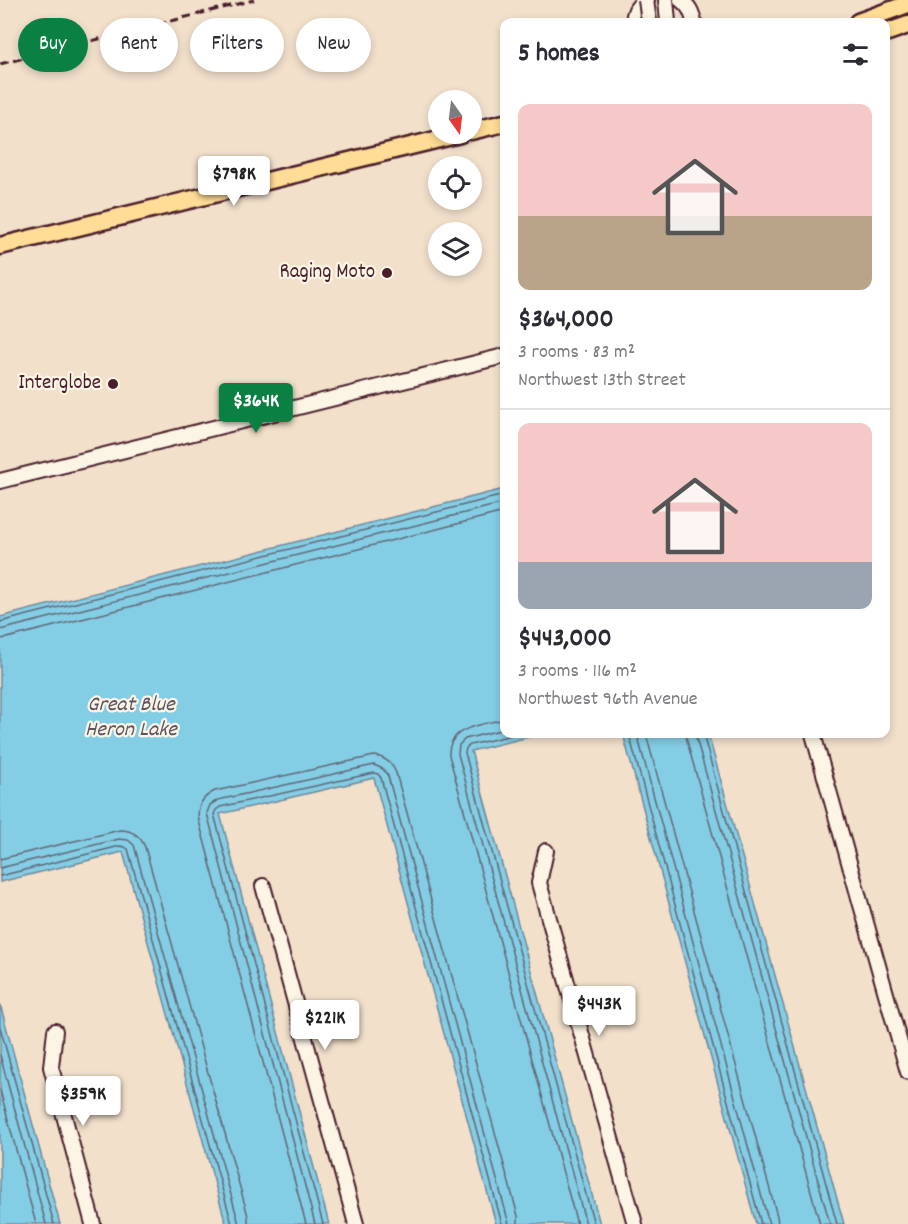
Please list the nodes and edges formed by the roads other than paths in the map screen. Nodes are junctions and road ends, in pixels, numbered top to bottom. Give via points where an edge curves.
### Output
1 (647, 0) edge
2 (666, 0) edge
3 (681, 0) edge
4 (908, 4) edge
5 (634, 18) edge
6 (649, 18) edge
7 (668, 18) edge
8 (693, 18) edge
9 (869, 18) edge
10 (908, 25) edge
11 (890, 31) edge
12 (500, 124) edge
13 (482, 128) edge
14 (428, 142) edge
15 (0, 246) edge
16 (500, 358) edge
17 (0, 481) edge
18 (814, 738) edge
19 (546, 851) dead end
20 (263, 886) dead end
21 (55, 1031) dead end
22 (908, 1072) edge
23 (93, 1224) edge
24 (356, 1224) edge
25 (635, 1224) edge

1 - 5 street via 636,8
1 - 6 street, bridge
2 - 7 street
3 - 8 street
4 - 9 main road
10 - 11 main road
12 - 13 main road
14 - 15 main road
16 - 17 street
18 - 22 street
19 - 25 street via 539,883
20 - 24 street
21 - 23 street via 51,1067

